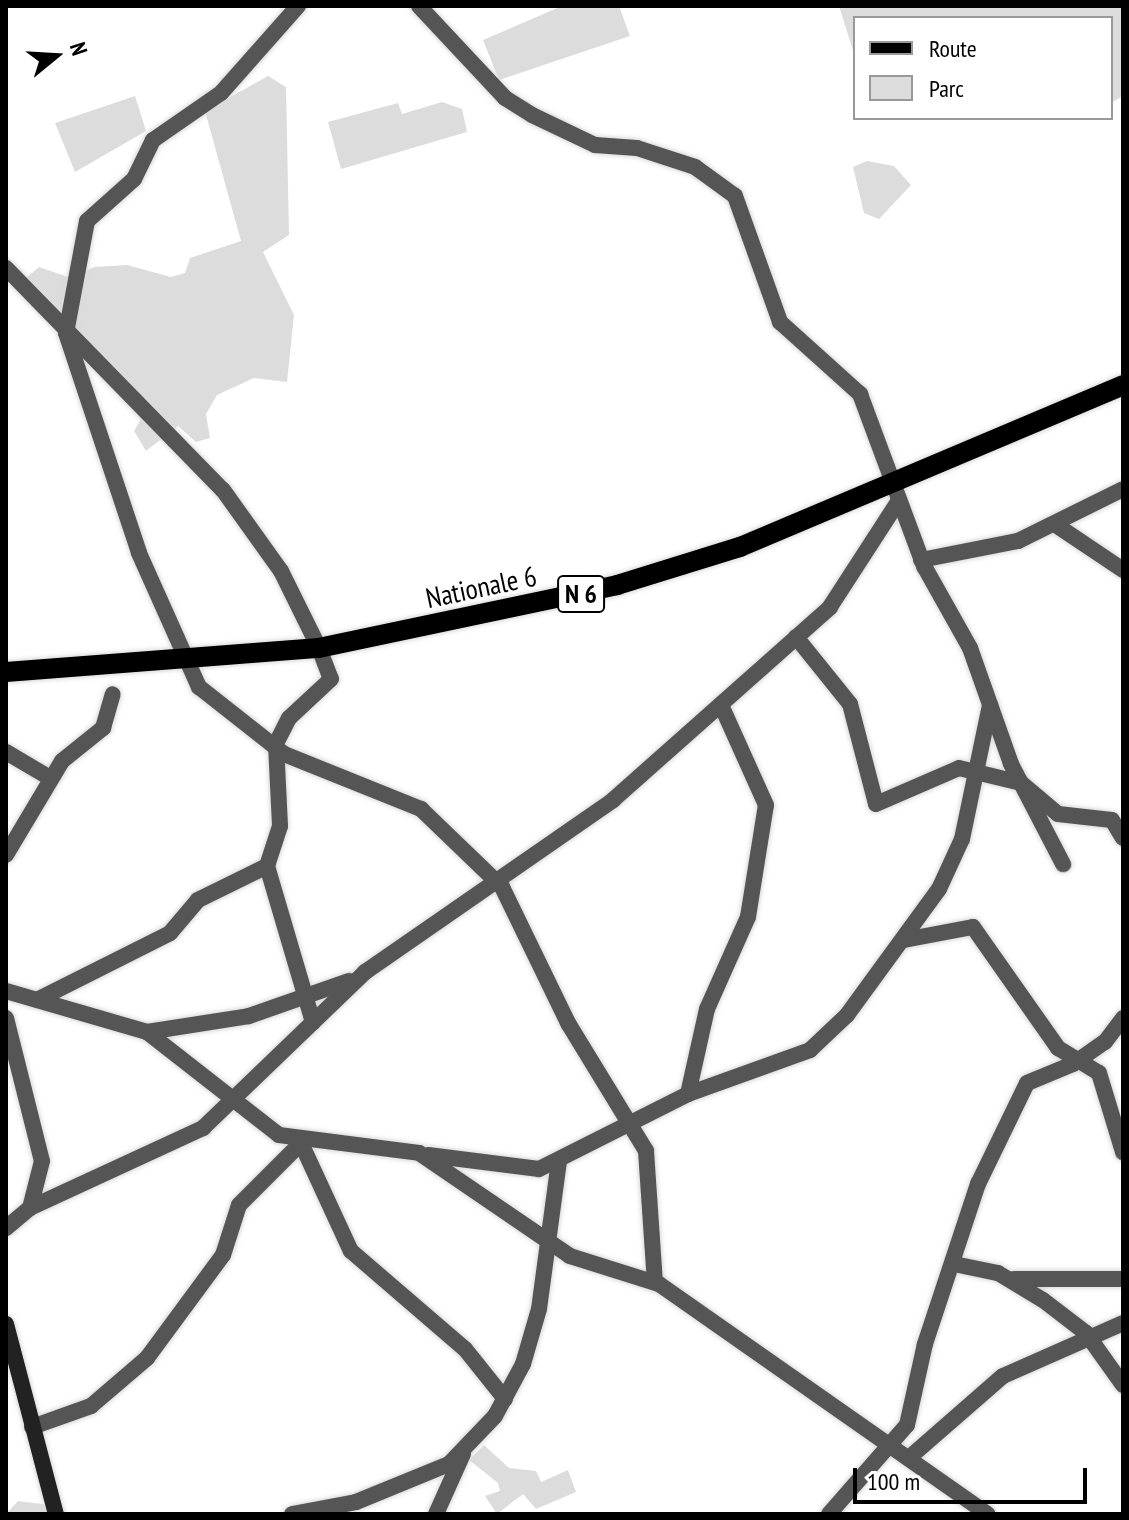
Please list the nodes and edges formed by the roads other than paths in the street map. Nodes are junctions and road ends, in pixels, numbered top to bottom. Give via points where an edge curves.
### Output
1 (298, 6) edge
2 (419, 6) edge
3 (6, 268) edge
4 (66, 333) junction
5 (1123, 385) edge
6 (1123, 489) edge
7 (895, 494) junction
8 (1056, 525) junction
9 (921, 560) junction
10 (1123, 570) edge
11 (796, 637) junction
12 (319, 648) junction
13 (189, 662) junction
14 (6, 672) edge
15 (113, 694) dead end
16 (721, 705) junction
17 (990, 705) junction
18 (276, 744) junction
19 (6, 752) edge
20 (977, 771) junction
21 (50, 778) junction
22 (1021, 783) junction
23 (1118, 817) edge
24 (1123, 838) edge
25 (6, 855) edge
26 (1063, 864) dead end
27 (267, 866) junction
28 (498, 881) junction
29 (904, 940) junction
30 (358, 977) junction
31 (6, 991) edge
32 (306, 999) junction
33 (37, 1000) junction
34 (6, 1018) edge
35 (1123, 1018) edge
36 (313, 1022) junction
37 (147, 1032) junction
38 (1078, 1060) junction
39 (688, 1094) junction
40 (231, 1102) junction
41 (626, 1121) junction
42 (301, 1143) junction
43 (1123, 1152) edge
44 (419, 1153) junction
45 (559, 1162) junction
46 (30, 1208) junction
47 (6, 1228) edge
48 (550, 1241) junction
49 (954, 1264) junction
50 (1008, 1278) junction
51 (1123, 1279) edge
52 (655, 1282) junction
53 (1123, 1323) edge
54 (6, 1324) edge
55 (1086, 1333) junction
56 (1123, 1385) edge
57 (505, 1399) junction
58 (32, 1427) junction
59 (894, 1445) junction
60 (466, 1449) junction
61 (910, 1457) junction
62 (56, 1514) edge
63 (292, 1514) edge
64 (436, 1514) edge
65 (829, 1514) edge
66 (987, 1514) edge

1 - 4 street via 221,93 153,140 134,179 87,221
2 - 7 street via 505,98 532,115 595,145 637,148 695,167 735,196 780,322 851,379
3 - 4 street
4 - 12 street via 240,511
4 - 13 street via 139,553
5 - 7 main road, Nationale 6 / N 6
6 - 8 street
7 - 9 street
7 - 11 street via 836,600
7 - 12 main road, Nationale 6 / N 6 via 617,585
8 - 9 street via 1018,541
8 - 10 street
9 - 17 street via 970,648
11 - 16 street
11 - 20 street via 850,704 876,804 943,771
12 - 13 main road, Nationale 6 / N 6
12 - 18 street via 331,679 304,700
13 - 14 main road, Nationale 6 / N 6
13 - 18 street via 199,687
15 - 21 street via 103,728
16 - 28 street via 613,800
16 - 39 street via 766,805 748,917 707,1009
17 - 20 street
17 - 22 street
18 - 27 street via 280,826
18 - 28 street via 307,766 421,809
19 - 21 street
20 - 22 street
20 - 29 street via 962,839
21 - 25 street
22 - 23 street via 1058,814
22 - 26 street
23 - 24 street
27 - 32 street
27 - 33 street via 198,900 170,933
28 - 30 street
28 - 41 street
29 - 38 street via 973,927 1058,1048
29 - 39 street via 847,1015 810,1050
30 - 32 street
30 - 36 street
31 - 33 street
32 - 36 street
32 - 37 street
33 - 37 street
34 - 46 street via 42,1161
35 - 38 street
36 - 40 street
37 - 40 street
38 - 43 street via 1099,1073
38 - 49 street via 1027,1083 978,1184
39 - 41 street
40 - 42 street
40 - 46 street via 165,1151
41 - 45 street
41 - 52 street via 651,1172
42 - 44 street
42 - 57 street via 351,1251 465,1349
42 - 58 street via 239,1205 223,1255 147,1358 91,1406
44 - 45 street via 510,1170
44 - 48 street via 508,1220
45 - 48 street
46 - 47 street
48 - 52 street via 570,1256
48 - 57 street via 523,1364
49 - 50 street
49 - 59 street via 925,1344 907,1425
50 - 51 street
50 - 55 street
52 - 59 street
53 - 55 street
54 - 58 street
55 - 56 street
55 - 61 street via 1003,1376
57 - 60 street
58 - 62 street
59 - 61 street
59 - 65 street
60 - 63 street via 449,1464 356,1502
60 - 64 street
61 - 66 street

